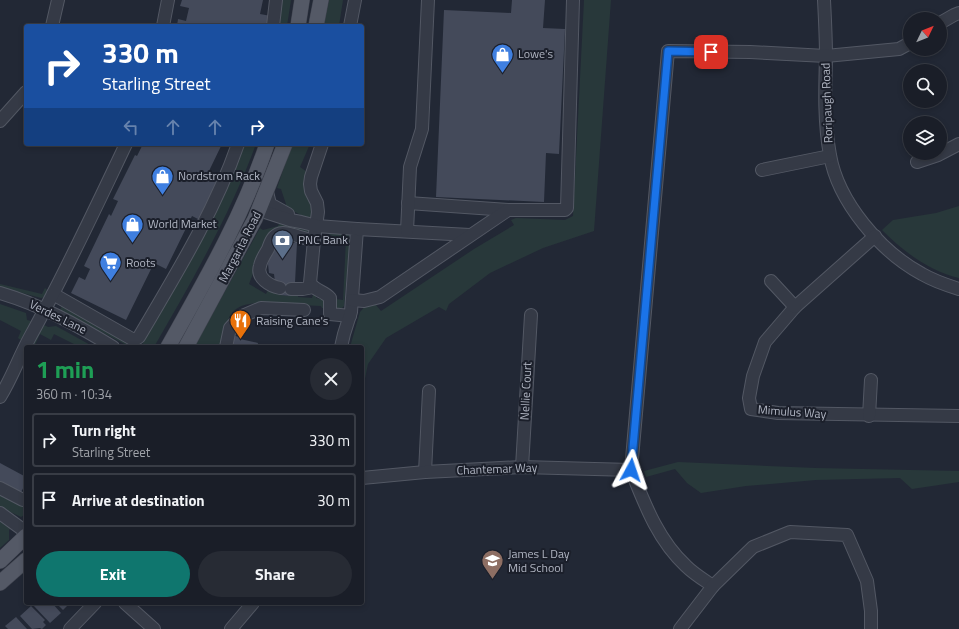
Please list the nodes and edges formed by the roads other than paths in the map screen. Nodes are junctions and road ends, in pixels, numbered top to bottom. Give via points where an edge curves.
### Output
1 (58, 0) edge
2 (168, 0) edge
3 (276, 0) edge
4 (302, 0) edge
5 (321, 0) edge
6 (355, 0) edge
7 (428, 0) edge
8 (573, 0) edge
9 (824, 0) edge
10 (959, 13) edge
11 (947, 18) edge
12 (52, 24) edge
13 (163, 24) edge
14 (273, 24) edge
15 (298, 24) edge
16 (316, 24) edge
17 (350, 24) edge
18 (903, 47) edge
19 (826, 56) junction
20 (24, 93) edge
21 (4, 108) edge
22 (0, 121) edge
23 (959, 144) edge
24 (125, 146) edge
25 (237, 146) edge
26 (266, 146) edge
27 (273, 146) edge
28 (284, 146) edge
29 (321, 146) edge
30 (830, 156) junction
31 (917, 162) dead end
32 (762, 170) dead end
33 (267, 192) junction
34 (408, 203) junction
35 (259, 210) junction
36 (508, 210) junction
37 (301, 222) junction
38 (317, 226) junction
39 (357, 229) junction
40 (407, 232) junction
41 (470, 235) junction
42 (874, 236) junction
43 (314, 240) junction
44 (771, 282) dead end
45 (313, 287) junction
46 (959, 289) edge
47 (0, 293) edge
48 (53, 294) junction
49 (352, 300) junction
50 (795, 307) junction
51 (46, 310) junction
52 (304, 310) dead end
53 (531, 315) dead end
54 (350, 316) junction
55 (26, 345) edge
56 (109, 345) edge
57 (169, 345) edge
58 (187, 345) edge
59 (226, 345) edge
60 (342, 345) edge
61 (24, 350) edge
62 (871, 380) dead end
63 (429, 391) dead end
64 (0, 397) edge
65 (869, 416) junction
66 (959, 416) edge
67 (522, 467) junction
68 (631, 470) junction
69 (425, 472) junction
70 (364, 478) edge
71 (0, 488) edge
72 (24, 500) edge
73 (0, 513) edge
74 (24, 531) edge
75 (24, 538) edge
76 (0, 561) edge
77 (24, 562) edge
78 (0, 583) edge
79 (713, 586) junction
80 (93, 605) edge
81 (127, 605) edge
82 (251, 605) edge
83 (70, 629) edge
84 (154, 629) edge
85 (231, 629) edge
86 (680, 629) edge
87 (871, 629) edge

1 - 12 street
2 - 13 street
3 - 14 street
4 - 15 main road
5 - 16 main road
6 - 17 street
7 - 34 street via 422,129 410,167
8 - 36 street via 567,208
9 - 19 street, Roripaugh Road
10 - 11 street
18 - 19 street via 899,50
19 - 30 street, Roripaugh Road via 825,107
19 - 68 street via 668,51
20 - 21 street
21 - 22 street
23 - 31 street
24 - 48 street
25 - 48 street via 227,177 207,218 139,337 132,339
26 - 57 main road, Margarita Road via 224,244
27 - 35 main road via 252,201
28 - 33 main road, Margarita Road
29 - 38 street via 310,184 317,203
30 - 32 street
30 - 42 street, Roripaugh Road via 837,179 848,200
33 - 35 main road, Margarita Road
33 - 37 street via 270,204
34 - 36 street
34 - 40 street
35 - 37 street
35 - 58 main road, Margarita Road
36 - 41 street
37 - 38 street
38 - 39 street
38 - 43 street
39 - 40 street
39 - 49 street
40 - 41 street
41 - 49 street via 380,297 364,301
42 - 46 street, Roripaugh Road via 911,267
42 - 50 street, Mimulus Way
43 - 45 street via 310,283
43 - 45 street via 288,233 278,234 273,238 259,266 259,272 273,287
44 - 50 street
45 - 54 street via 330,298 330,314
47 - 51 street, Verdes Lane
48 - 51 street
49 - 54 street
50 - 65 street, Mimulus Way via 766,342 753,376 749,398 751,409 778,413
51 - 55 street
51 - 56 street, Verdes Lane
52 - 59 street via 261,308 240,317 230,328
53 - 67 street, Nellie Court
54 - 60 street
61 - 64 street
62 - 65 street
63 - 69 street
65 - 66 street, Mimulus Way
67 - 68 street, Chantemar Way
67 - 69 street, Chantemar Way
68 - 79 street via 662,538 686,566
69 - 70 street, Chantemar Way
71 - 72 street
73 - 74 street
75 - 76 main road
77 - 78 main road
79 - 86 street
79 - 87 street via 754,548 790,532 847,535 867,581
80 - 83 street
81 - 84 street
82 - 85 street

